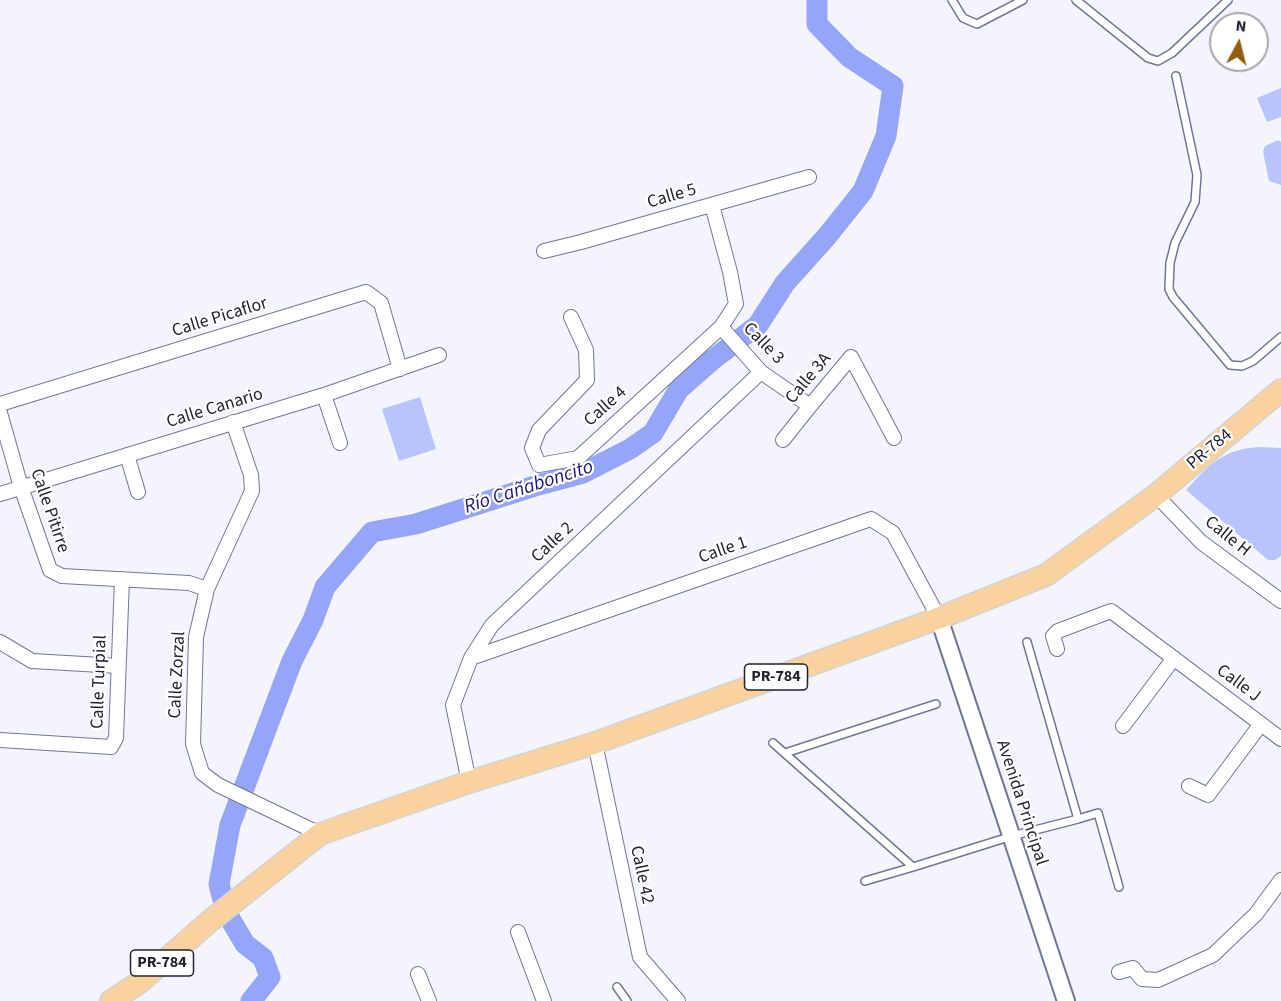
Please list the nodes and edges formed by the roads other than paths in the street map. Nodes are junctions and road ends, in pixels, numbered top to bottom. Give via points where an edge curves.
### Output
1 (952, 0) edge
2 (1023, 0) edge
3 (1076, 0) edge
4 (1228, 0) edge
5 (1176, 76) dead end
6 (809, 177) dead end
7 (712, 205) junction
8 (544, 251) dead end
9 (571, 317) dead end
10 (726, 332) junction
11 (1281, 337) edge
12 (439, 355) dead end
13 (400, 369) junction
14 (761, 372) junction
15 (1281, 390) edge
16 (324, 395) junction
17 (0, 404) edge
18 (810, 406) junction
19 (0, 413) edge
20 (233, 422) junction
21 (894, 438) dead end
22 (783, 440) dead end
23 (340, 443) dead end
24 (127, 455) junction
25 (21, 487) junction
26 (138, 492) dead end
27 (0, 494) edge
28 (1156, 495) junction
29 (122, 579) junction
30 (207, 590) junction
31 (1281, 601) edge
32 (939, 618) junction
33 (0, 642) edge
34 (1027, 642) dead end
35 (1057, 649) dead end
36 (471, 657) junction
37 (1174, 658) junction
38 (118, 666) junction
39 (936, 704) dead end
40 (1261, 724) junction
41 (1123, 726) dead end
42 (1281, 739) edge
43 (0, 740) edge
44 (595, 743) junction
45 (773, 743) dead end
46 (784, 753) junction
47 (469, 782) junction
48 (1189, 786) dead end
49 (1078, 819) junction
50 (320, 834) junction
51 (1011, 836) junction
52 (913, 867) junction
53 (1281, 880) edge
54 (865, 881) dead end
55 (1119, 886) dead end
56 (518, 932) dead end
57 (1119, 972) dead end
58 (418, 974) dead end
59 (617, 987) dead end
60 (111, 1001) edge
61 (429, 1001) edge
62 (544, 1001) edge
63 (627, 1001) edge
64 (678, 1001) edge
65 (1066, 1001) edge

1 - 2 lane via 963,18 977,24
3 - 4 lane via 1148,58 1158,61 1172,53
5 - 11 lane via 1197,175 1195,202 1170,263 1169,290 1230,365 1242,366 1253,361
6 - 7 street, Calle 5
7 - 8 street, Calle 5
7 - 10 street, Calle 4 via 736,304
9 - 10 street, Calle 4 via 586,350 587,380 539,430 532,448 539,465 578,458
10 - 14 street, Calle 3
12 - 13 street, Calle Canario
13 - 16 street, Calle Canario
13 - 17 street, Calle Picaflor via 381,303 366,292
14 - 18 street, Calle 3
14 - 36 street, Calle 2 via 492,625
15 - 28 main road, PR-784 / PR-784
16 - 20 street, Calle Canario
16 - 23 street
18 - 21 street, Calle 3A via 851,357
18 - 22 street, Calle 3A
19 - 25 street, Calle Pitirre
20 - 24 street, Calle Canario
20 - 30 street, Calle Zorzal via 251,475 252,491
24 - 25 street, Calle Canario
24 - 26 street
25 - 27 street, Calle Canario
25 - 29 street, Calle Pitirre via 50,570 62,576
28 - 31 street, Calle H via 1201,542
28 - 32 main road, PR-784 / PR-784 via 1046,575
29 - 30 street, Calle Pitirre via 189,583
29 - 38 street, Calle Turpial
30 - 50 street, Calle Zorzal via 196,637 193,744 202,773 218,785
32 - 36 street, Calle 1 via 893,533 871,519
32 - 44 main road, PR-784 / PR-784
32 - 51 street, Avenida Principal
33 - 38 street via 32,661
34 - 49 lane
35 - 37 street, Calle J via 1053,636 1058,631 1111,610
36 - 47 street, Calle 2 via 453,705
37 - 40 street, Calle J
37 - 41 street
38 - 43 street, Calle Turpial via 116,738 111,747
39 - 46 lane
40 - 42 street, Calle J
40 - 48 street via 1208,795
44 - 47 main road, PR-784 / PR-784
44 - 64 street, Calle 42 via 640,957
45 - 46 lane
46 - 52 lane
47 - 50 main road, PR-784 / PR-784
49 - 51 lane
49 - 55 lane via 1098,813
50 - 60 main road, PR-784 / PR-784 via 140,982
51 - 52 lane
51 - 65 street, Avenida Principal
52 - 54 lane
53 - 57 street via 1256,914 1213,956 1158,980 1142,979 1133,968
56 - 62 street
58 - 61 street
59 - 63 lane

